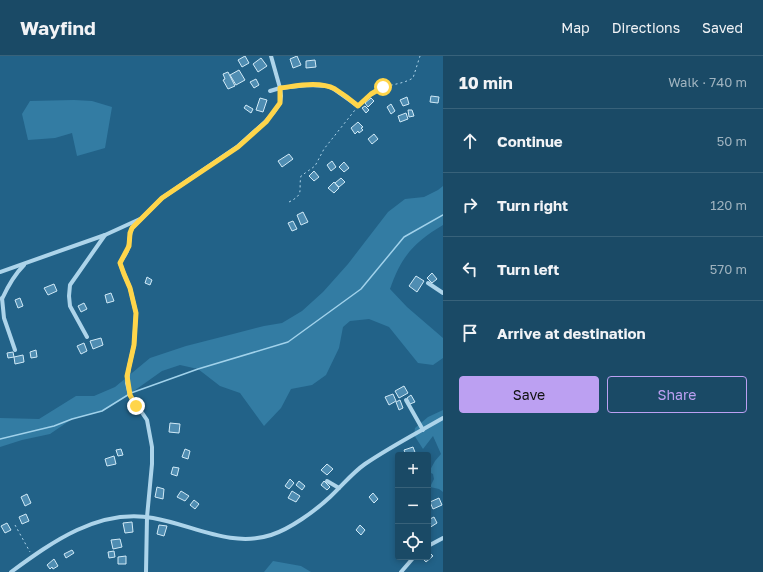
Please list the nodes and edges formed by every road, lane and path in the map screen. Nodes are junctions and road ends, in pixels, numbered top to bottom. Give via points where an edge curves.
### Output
1 (271, 56) edge
2 (420, 56) edge
3 (280, 88) junction
4 (270, 91) dead end
5 (358, 106) junction
6 (289, 202) dead end
7 (142, 218) junction
8 (105, 235) junction
9 (26, 263) junction
10 (0, 272) edge
11 (428, 283) dead end
12 (443, 293) edge
13 (1, 300) edge
14 (87, 337) dead end
15 (15, 350) dead end
16 (406, 400) dead end
17 (443, 418) edge
18 (423, 430) junction
19 (327, 481) dead end
20 (339, 488) junction
21 (147, 517) junction
22 (15, 525) dead end
23 (443, 538) edge
24 (431, 544) edge
25 (33, 556) junction
26 (411, 560) edge
27 (11, 572) edge
28 (146, 572) edge
29 (401, 572) edge

1 - 3 street
2 - 5 path via 413,78 383,87
3 - 4 street
3 - 5 street via 327,86
3 - 7 street via 280,103 266,122 238,147 162,198
5 - 6 path via 324,149 315,166 301,176 301,194
7 - 8 street
7 - 21 street via 132,228 129,246 120,263 136,313 134,345 127,383 130,395 146,420 152,447
8 - 9 street
8 - 14 street via 70,286 68,296 70,306
9 - 10 street
9 - 13 street via 12,279
11 - 12 street
13 - 15 street
16 - 18 street
17 - 18 street
18 - 20 street via 364,464
19 - 20 street
20 - 21 street via 312,512 272,535 231,538
21 - 25 street via 107,519 81,527
21 - 28 street
22 - 25 path
23 - 24 street
25 - 27 street
26 - 29 street

